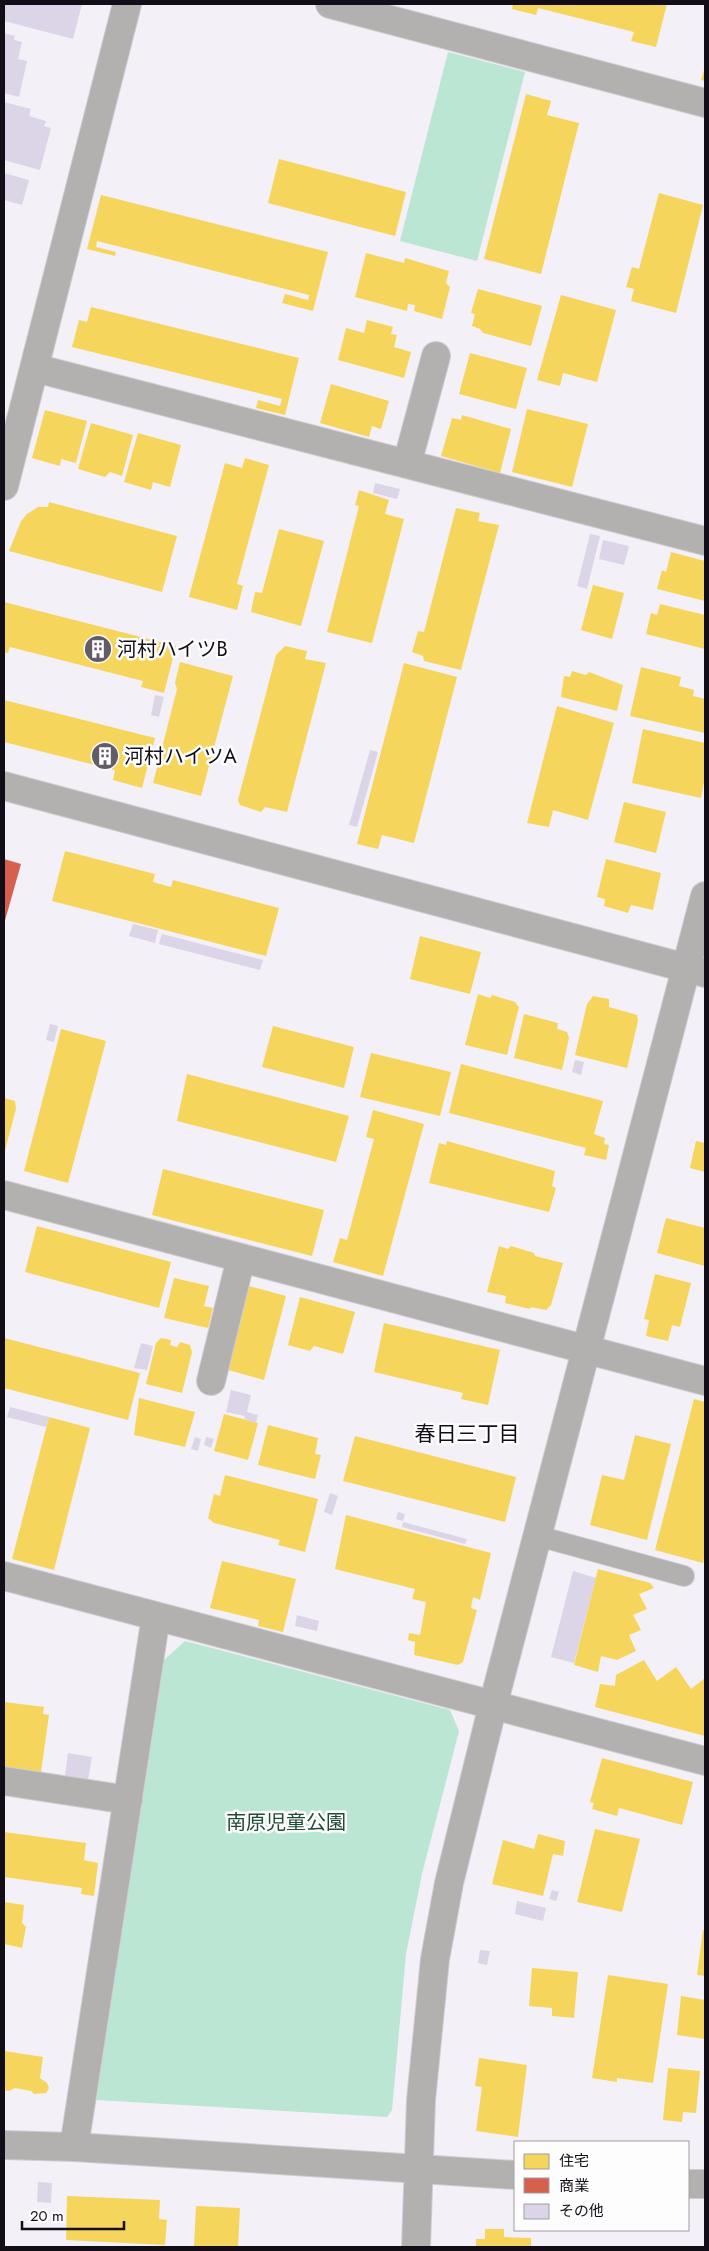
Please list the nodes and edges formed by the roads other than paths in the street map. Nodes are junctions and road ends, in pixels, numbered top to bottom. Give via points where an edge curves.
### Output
1 (128, 4) edge
2 (330, 4) edge
3 (705, 103) edge
4 (436, 356) dead end
5 (35, 368) junction
6 (407, 464) junction
7 (4, 486) edge
8 (705, 542) edge
9 (4, 786) edge
10 (705, 896) edge
11 (696, 970) edge
12 (4, 1195) edge
13 (241, 1258) junction
14 (587, 1350) junction
15 (211, 1381) dead end
16 (705, 1381) edge
17 (538, 1536) junction
18 (4, 1576) edge
19 (684, 1576) dead end
20 (156, 1616) junction
21 (494, 1705) junction
22 (705, 1761) edge
23 (4, 1781) edge
24 (128, 1800) junction
25 (4, 2145) edge
26 (74, 2147) junction
27 (419, 2170) junction
28 (514, 2176) edge
29 (689, 2184) edge
30 (705, 2184) edge
31 (416, 2247) edge

1 - 5 street
2 - 3 street
4 - 6 street
5 - 6 street
5 - 7 street
6 - 8 street
9 - 11 street
10 - 11 street
11 - 14 street
12 - 13 street
13 - 14 street
13 - 15 street
14 - 16 street
14 - 17 street
17 - 19 lane
17 - 21 street
18 - 20 street
20 - 21 street
20 - 24 street
21 - 22 street
21 - 27 street via 449,1883 435,1959 421,2100
23 - 24 street
24 - 26 street
25 - 26 street
26 - 27 street
27 - 28 street
27 - 31 street
29 - 30 street

